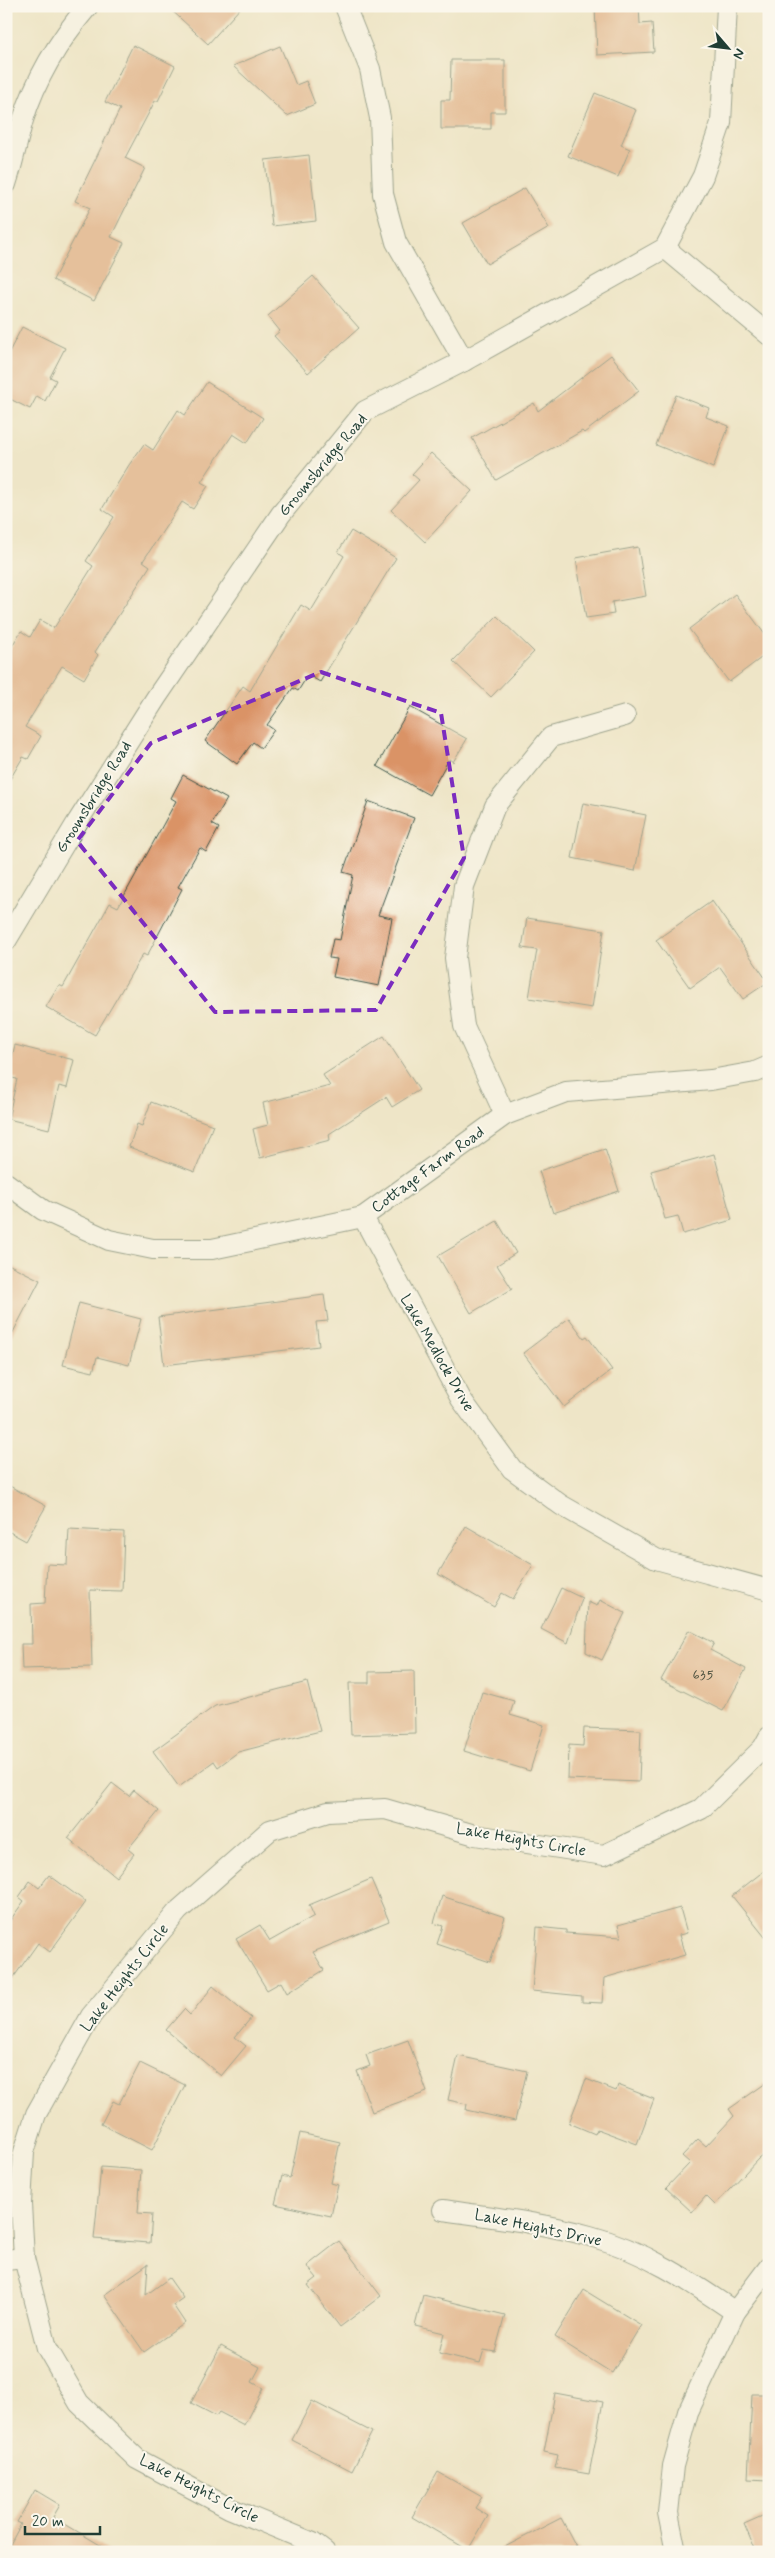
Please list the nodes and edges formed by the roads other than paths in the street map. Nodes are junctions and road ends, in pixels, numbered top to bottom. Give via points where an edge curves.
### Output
1 (88, 6) edge
2 (344, 6) edge
3 (727, 6) edge
4 (6, 184) edge
5 (665, 248) junction
6 (769, 335) edge
7 (464, 361) junction
8 (625, 716) dead end
9 (6, 941) edge
10 (769, 1066) edge
11 (505, 1116) junction
12 (6, 1183) edge
13 (363, 1217) junction
14 (769, 1590) edge
15 (769, 1737) edge
16 (443, 2210) dead end
17 (15, 2259) edge
18 (769, 2267) edge
19 (735, 2312) junction
20 (325, 2552) edge
21 (676, 2552) edge

1 - 4 street via 64,33 42,74 24,119
2 - 7 street via 370,69 380,118 383,194 396,242
3 - 5 street via 721,123 703,176
5 - 6 street
5 - 7 street, Groomsbridge Road
7 - 9 street, Groomsbridge Road via 366,412 281,514 156,698
8 - 11 street via 551,737 495,806 464,886 455,958 464,1026
10 - 11 street, Cottage Farm Road via 755,1072 710,1080 566,1092
11 - 13 street, Cottage Farm Road
12 - 13 street, Cottage Farm Road via 43,1210 110,1240 154,1249 212,1249
13 - 14 street, Lake Medlock Drive via 461,1399 512,1468 561,1505 656,1559
15 - 17 street, Lake Heights Circle via 763,1748 701,1809 604,1855 475,1835 385,1809 328,1812 270,1830 178,1911 91,2016 36,2114 24,2152
16 - 19 street, Lake Heights Drive via 591,2236 652,2260
17 - 20 street, Lake Heights Circle via 46,2348 79,2403 137,2459 229,2508 313,2543
18 - 19 street
19 - 21 street via 688,2412 673,2466 668,2513

